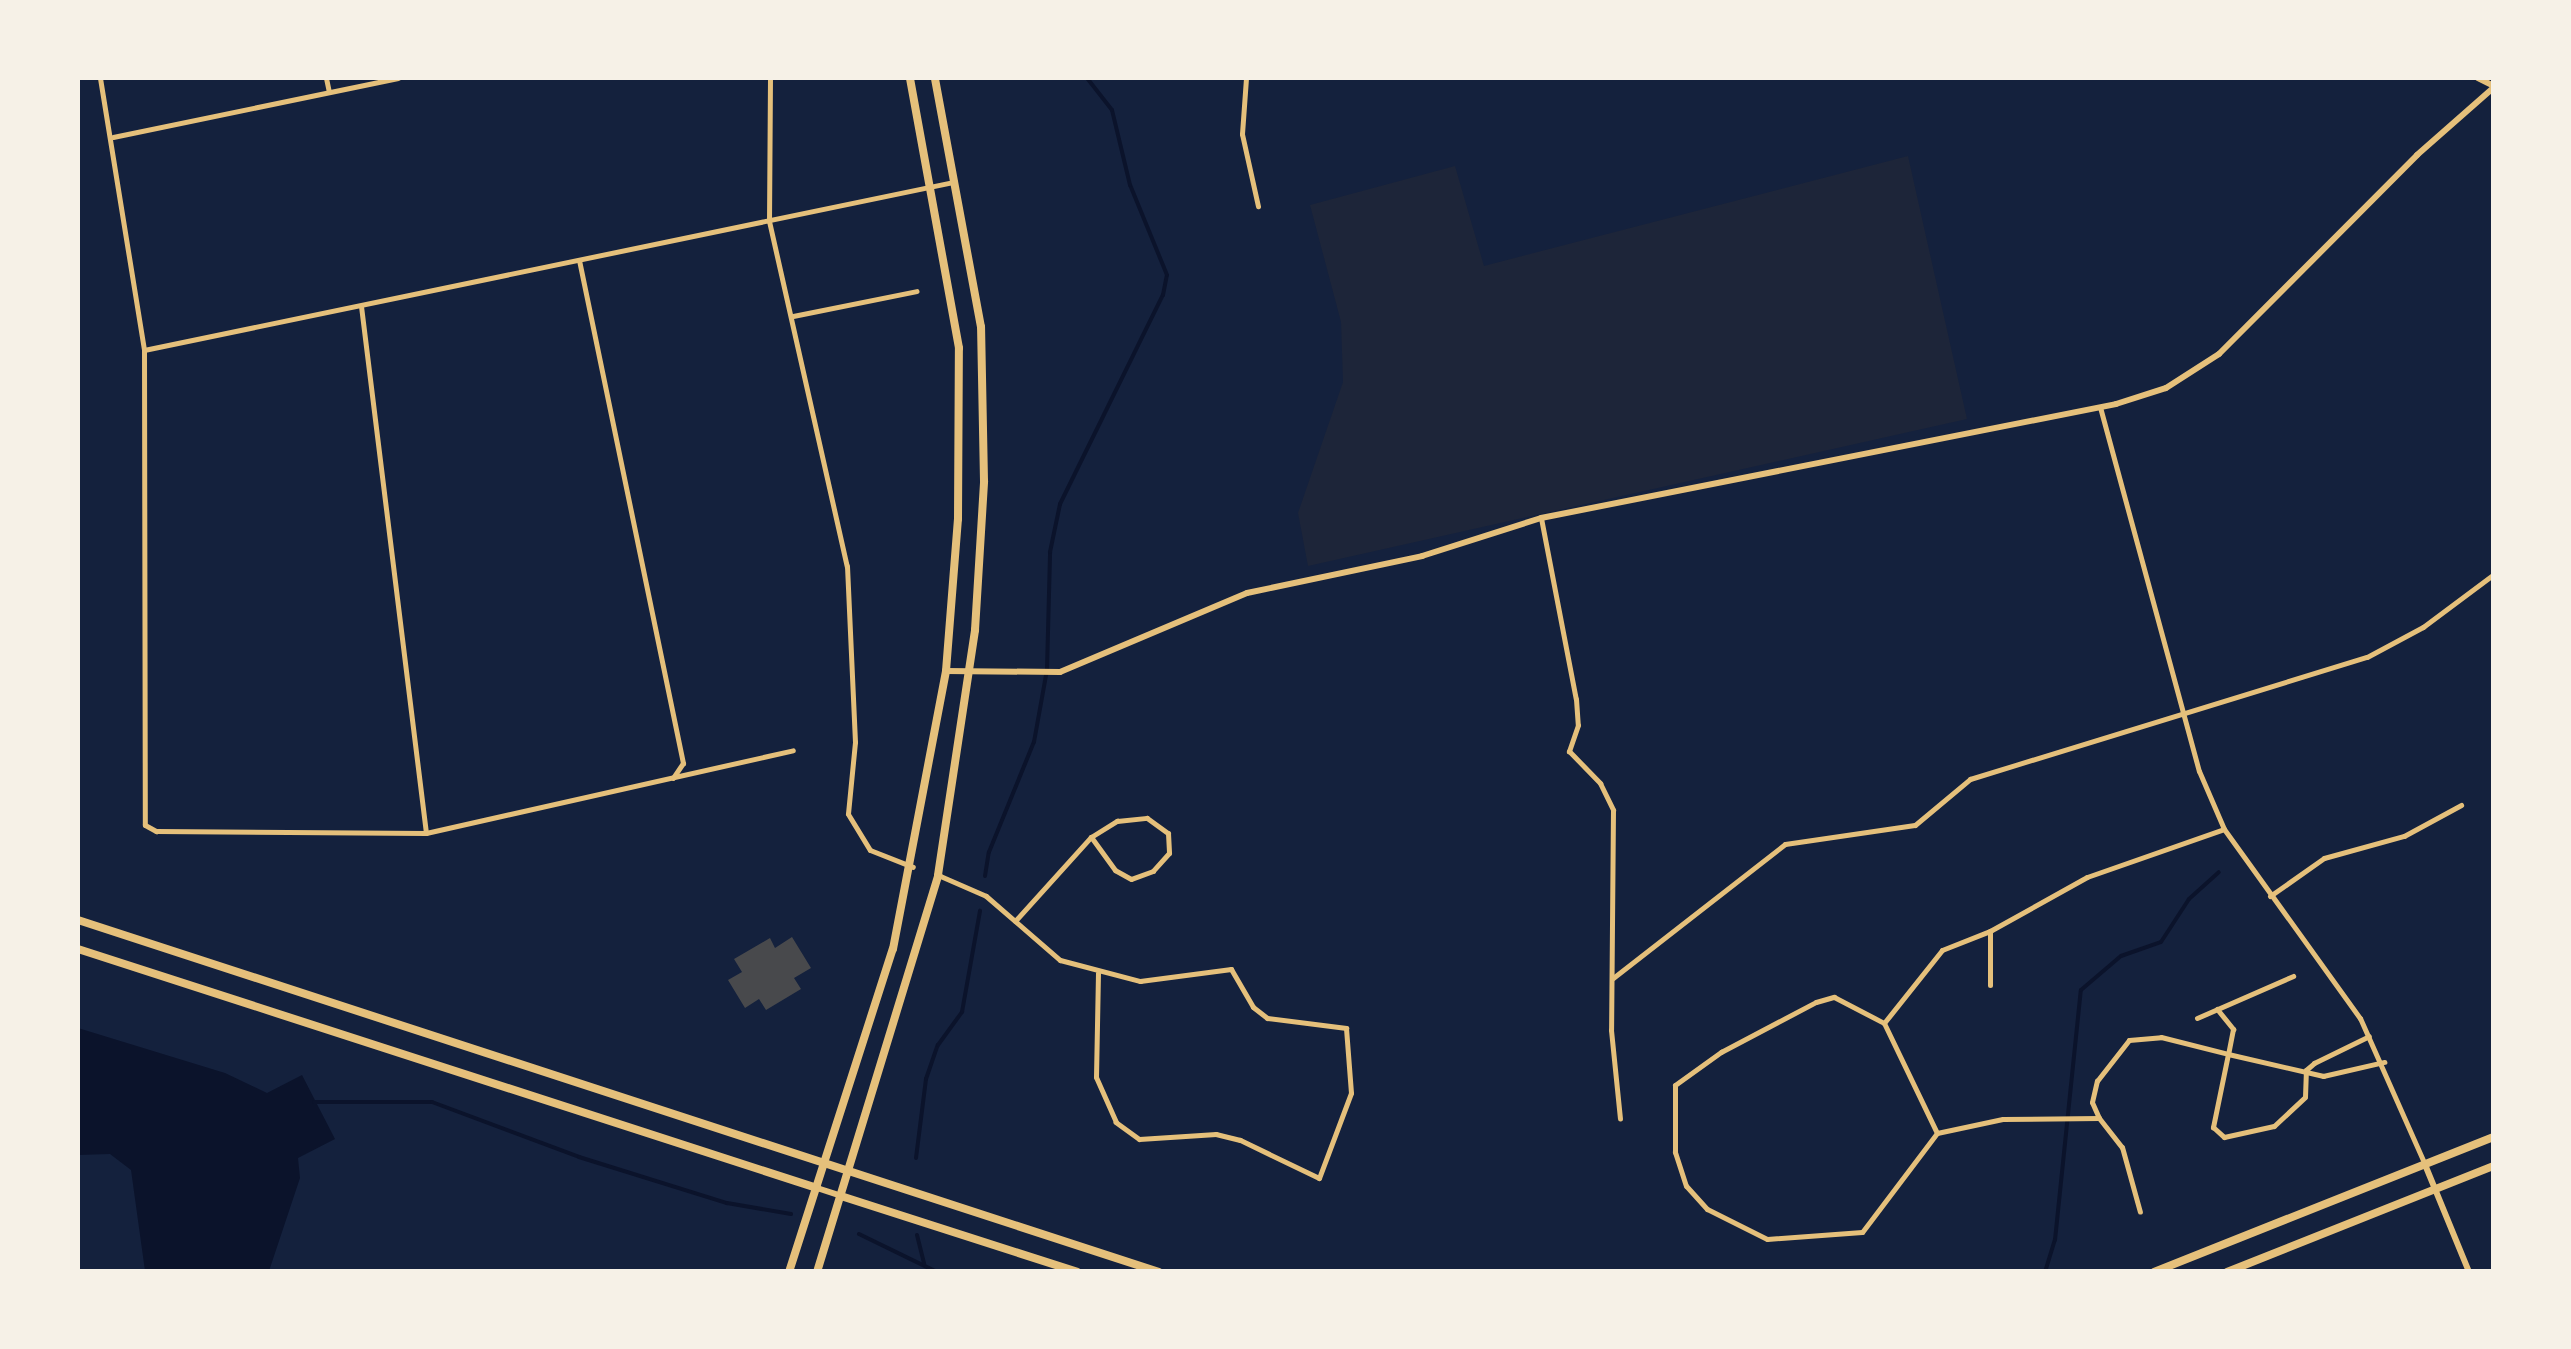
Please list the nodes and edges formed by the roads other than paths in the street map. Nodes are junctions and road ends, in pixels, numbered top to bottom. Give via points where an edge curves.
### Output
1 (100, 78) edge
2 (326, 78) edge
3 (398, 78) edge
4 (770, 78) edge
5 (910, 78) edge
6 (935, 78) edge
7 (1246, 78) edge
8 (2478, 78) edge
9 (2494, 86) edge
10 (329, 92) junction
11 (113, 137) junction
12 (958, 182) junction
13 (935, 186) junction
14 (1258, 206) dead end
15 (769, 220) junction
16 (579, 260) junction
17 (917, 291) dead end
18 (361, 306) junction
19 (793, 316) junction
20 (144, 350) junction
21 (2100, 407) junction
22 (1541, 518) junction
23 (2494, 574) edge
24 (946, 671) junction
25 (970, 673) junction
26 (2184, 714) junction
27 (792, 750) dead end
28 (673, 778) junction
29 (2460, 805) dead end
30 (2224, 829) junction
31 (426, 833) junction
32 (1090, 837) junction
33 (913, 868) junction
34 (938, 875) junction
35 (2270, 896) junction
36 (78, 920) edge
37 (1015, 921) junction
38 (1990, 931) junction
39 (78, 949) edge
40 (1098, 972) junction
41 (2292, 976) dead end
42 (1613, 978) junction
43 (1990, 984) dead end
44 (2217, 1008) junction
45 (2197, 1018) dead end
46 (1884, 1023) junction
47 (2370, 1035) junction
48 (2228, 1054) junction
49 (2384, 1062) junction
50 (2306, 1070) junction
51 (2098, 1118) junction
52 (1620, 1119) dead end
53 (1937, 1133) junction
54 (2494, 1136) edge
55 (825, 1158) junction
56 (2494, 1166) edge
57 (2426, 1168) junction
58 (852, 1169) junction
59 (817, 1188) junction
60 (2434, 1191) junction
61 (844, 1197) junction
62 (2140, 1212) dead end
63 (789, 1272) edge
64 (816, 1272) edge
65 (1078, 1272) edge
66 (1160, 1272) edge
67 (2154, 1272) edge
68 (2228, 1272) edge
69 (2469, 1272) edge

1 - 11 street
2 - 10 street
3 - 10 street
4 - 15 street
5 - 13 main road
6 - 12 main road
7 - 14 street via 1242,134
8 - 9 street
9 - 21 street via 2417,154 2219,354 2166,388
10 - 11 street
11 - 20 street
12 - 13 street
12 - 25 main road via 976,277 985,388 982,548
13 - 15 street
13 - 24 main road via 959,348 958,519
15 - 16 street
15 - 19 street
16 - 18 street
16 - 28 street via 683,763
17 - 19 street
18 - 20 street
18 - 31 street
19 - 33 street via 847,566 855,742 848,814 870,850
20 - 31 street via 141,816 156,831
21 - 22 street
21 - 26 street
22 - 25 street via 1422,556 1226,599 1071,669
22 - 42 street via 1576,699 1578,725 1568,751 1600,783 1613,810
23 - 26 street via 2423,627 2368,656
24 - 25 street
24 - 33 main road
25 - 34 main road
26 - 30 street
26 - 42 street via 1970,779 1915,825 1785,844
27 - 28 street
28 - 31 street
29 - 35 street via 2404,836 2324,858
30 - 35 street
30 - 38 street via 2088,878
32 - 32 street via 1118,820 1147,818 1168,833 1168,853 1153,871 1131,879
32 - 37 street
33 - 55 main road via 872,1026
34 - 37 street via 986,896
34 - 58 main road
35 - 47 street
36 - 55 main road
37 - 40 street via 1060,960
38 - 43 street
38 - 46 street via 1942,950
39 - 59 main road
40 - 40 street via 1140,981 1231,969 1267,1018 1346,1028 1351,1093 1319,1178 1240,1140 1216,1134 1139,1139 1116,1122 1096,1076
41 - 44 street
42 - 52 street via 1612,1080
44 - 45 street
44 - 48 street via 2233,1029
46 - 53 street
46 - 53 street via 1834,997 1816,1002 1721,1052 1675,1085 1672,1134 1686,1186 1707,1209 1766,1239 1862,1232
47 - 49 street
47 - 50 street
48 - 50 street
48 - 50 street via 2213,1127 2224,1137 2274,1126 2292,1112 2304,1097
48 - 51 street via 2160,1036 2129,1040 2097,1081 2092,1102
49 - 50 street via 2323,1076
49 - 57 street
51 - 53 street via 2002,1120
51 - 62 street via 2122,1147
54 - 57 main road
55 - 58 main road
55 - 59 main road
56 - 60 main road
57 - 60 street
57 - 67 main road
58 - 61 main road
58 - 66 main road
59 - 61 street
59 - 63 main road
60 - 68 main road
60 - 69 street
61 - 64 main road
61 - 65 main road

